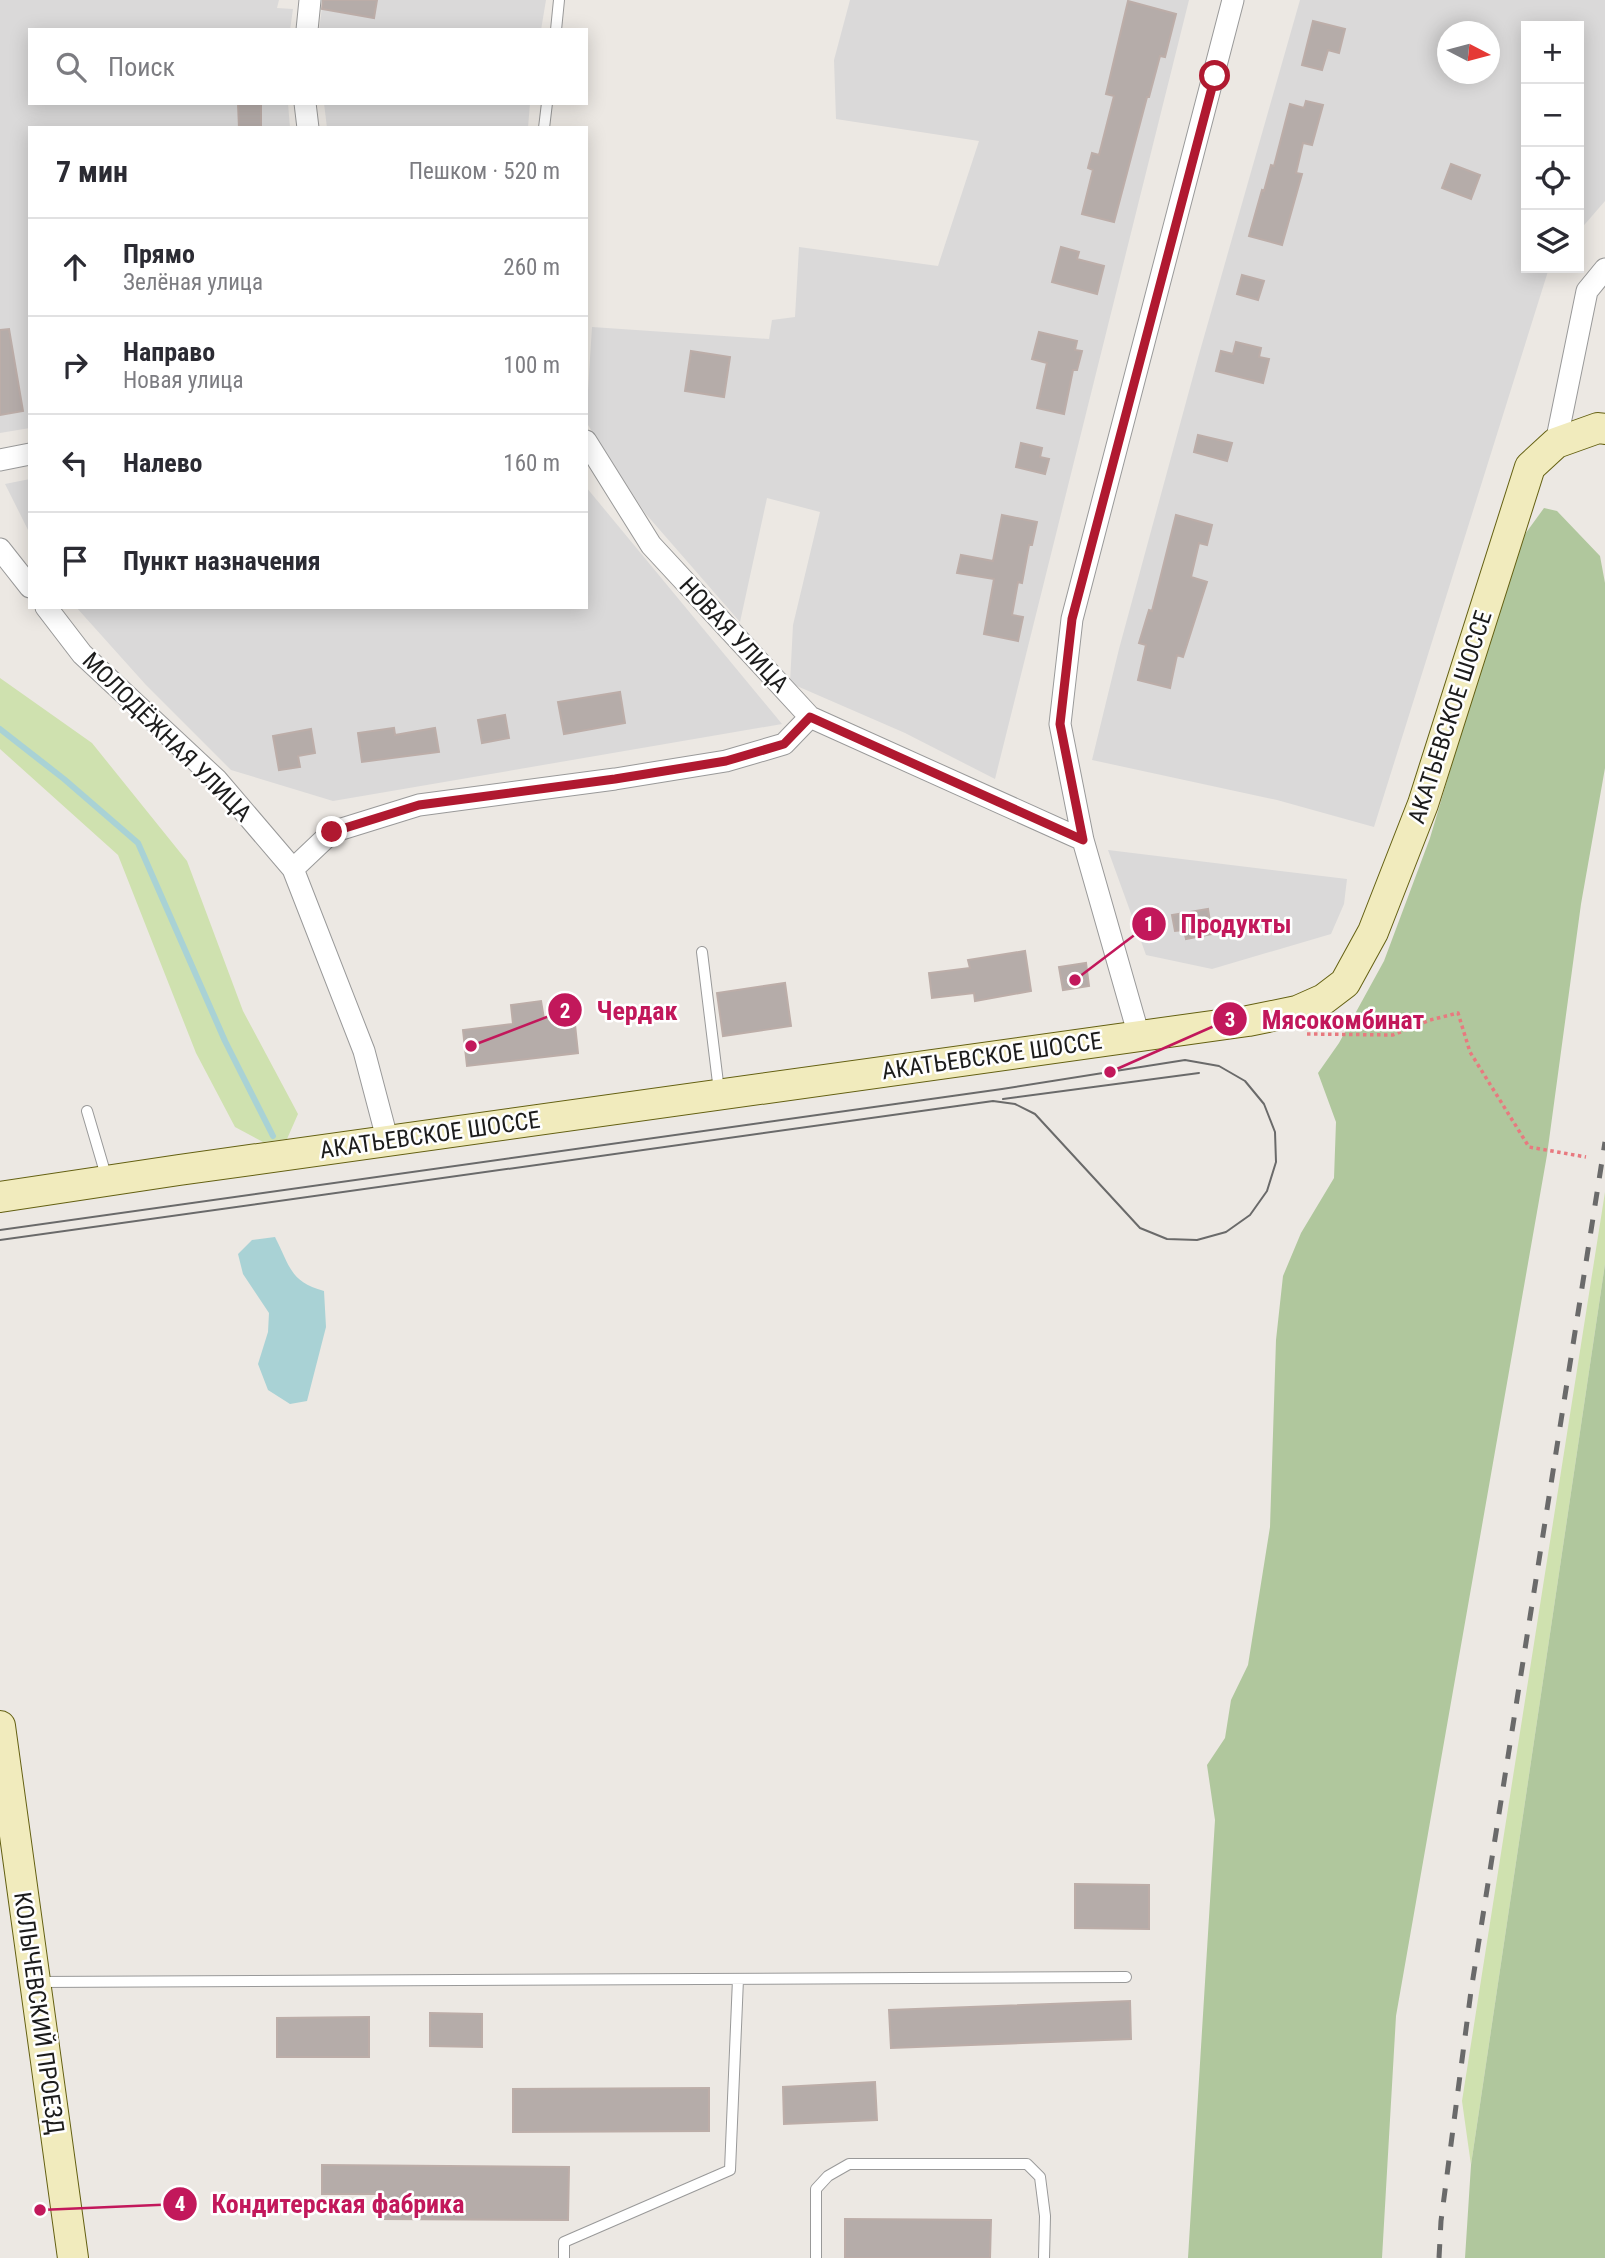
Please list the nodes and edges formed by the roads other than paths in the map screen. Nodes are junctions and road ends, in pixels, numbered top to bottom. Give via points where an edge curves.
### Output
1 (310, 0) edge
2 (559, 0) edge
3 (1233, 0) edge
4 (307, 28) edge
5 (556, 28) edge
6 (305, 105) edge
7 (547, 105) edge
8 (308, 126) edge
9 (544, 126) edge
10 (1605, 269) edge
11 (1605, 429) edge
12 (1556, 443) junction
13 (588, 444) edge
14 (28, 454) edge
15 (0, 460) edge
16 (0, 549) edge
17 (28, 584) edge
18 (48, 609) edge
19 (810, 717) junction
20 (1083, 840) junction
21 (293, 869) junction
22 (702, 952) dead end
23 (1139, 1036) junction
24 (720, 1095) junction
25 (87, 1111) dead end
26 (388, 1142) junction
27 (107, 1181) junction
28 (0, 1197) edge
29 (0, 1726) edge
30 (1126, 1977) dead end
31 (738, 1979) junction
32 (35, 1982) junction
33 (73, 2258) edge
34 (564, 2258) edge
35 (816, 2258) edge
36 (1044, 2258) edge

1 - 4 street
2 - 5 lane
3 - 20 street via 1072,619 1060,724
6 - 8 street
7 - 9 lane
10 - 12 street via 1587,291
11 - 12 main road, АКАТЬЕВСКОЕ ШОССЕ
12 - 23 main road, АКАТЬЕВСКОЕ ШОССЕ via 1530,467 1423,804 1373,932 1345,983 1297,1011
13 - 19 street, НОВАЯ УЛИЦА via 651,545
14 - 15 street
16 - 17 street
18 - 21 street, МОЛОДЁЖНАЯ УЛИЦА via 82,654 217,780
19 - 20 street, НОВАЯ УЛИЦА
19 - 21 street via 784,744 726,761 419,805 332,832
20 - 23 street
21 - 26 street, МОЛОДЁЖНАЯ УЛИЦА via 364,1052
22 - 24 lane
23 - 24 main road, АКАТЬЕВСКОЕ ШОССЕ
24 - 26 main road, АКАТЬЕВСКОЕ ШОССЕ
25 - 27 lane
26 - 27 main road, АКАТЬЕВСКОЕ ШОССЕ
27 - 28 main road, АКАТЬЕВСКОЕ ШОССЕ
29 - 32 main road, КОЛЫЧЕВСКИЙ ПРОЕЗД
30 - 31 lane
31 - 32 lane
31 - 34 lane via 730,2169 564,2242
32 - 33 main road, КОЛЫЧЕВСКИЙ ПРОЕЗД
35 - 36 lane via 816,2189 849,2164 1027,2164 1040,2177

